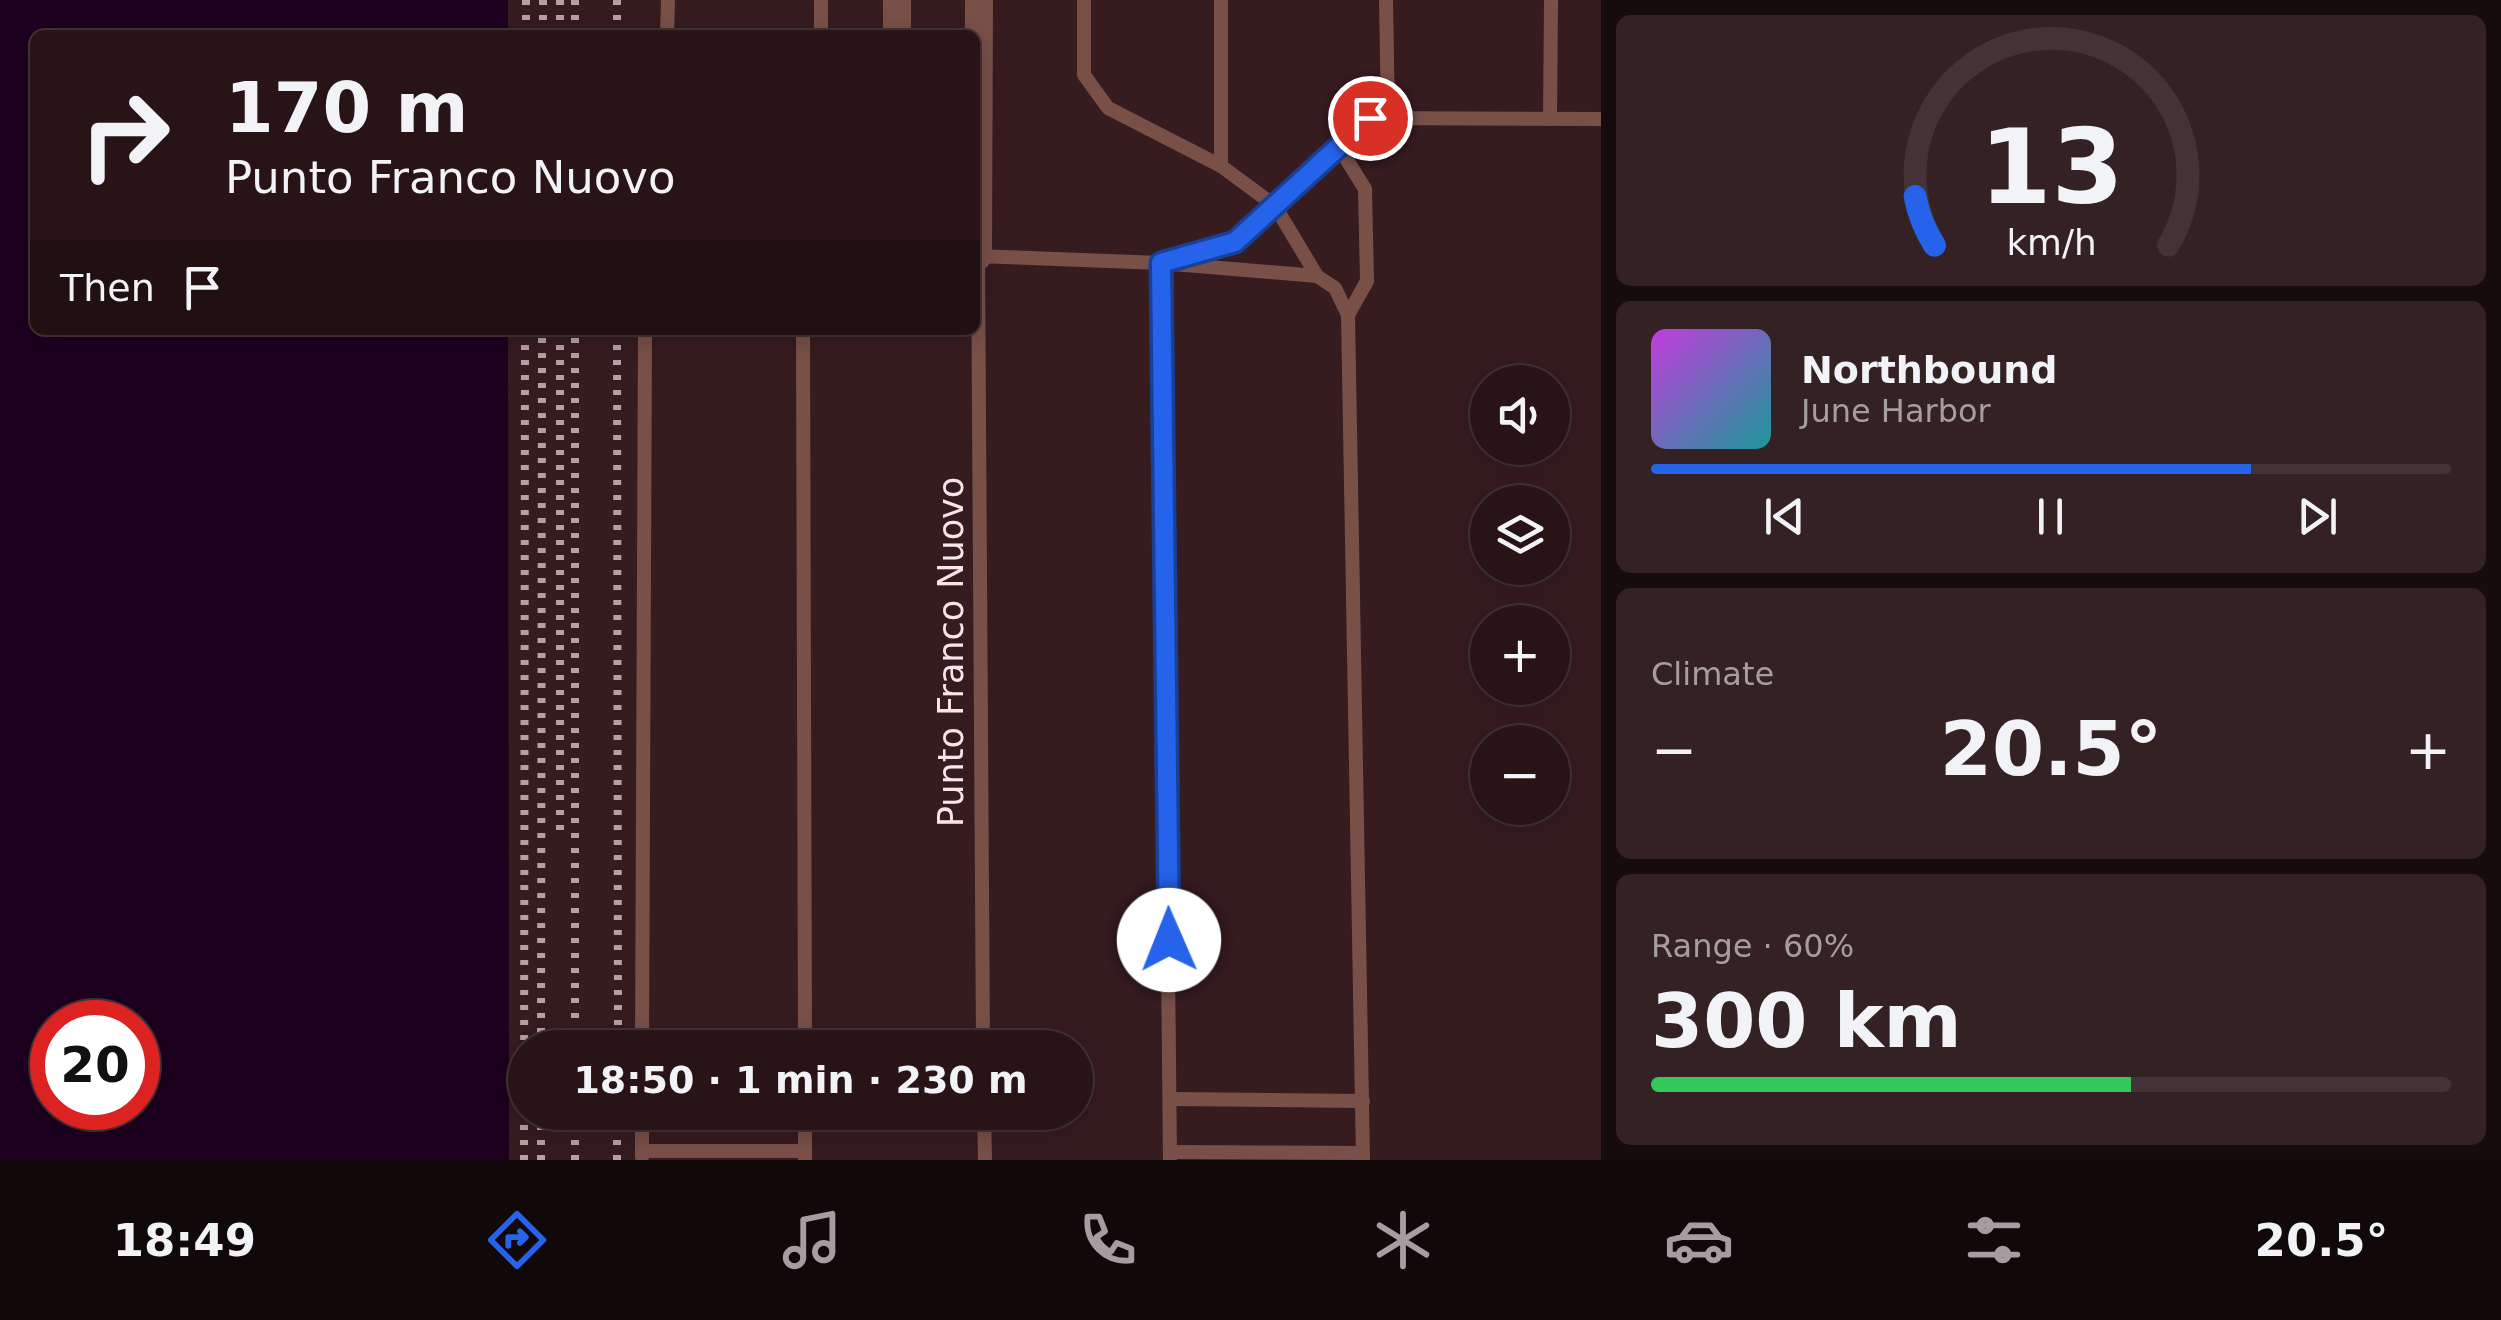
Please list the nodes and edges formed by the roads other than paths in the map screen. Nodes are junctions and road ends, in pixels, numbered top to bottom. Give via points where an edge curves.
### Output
1 (668, 0) edge
2 (820, 0) edge
3 (897, 0) edge
4 (979, 0) edge
5 (1084, 0) edge
6 (1222, 0) edge
7 (1386, 0) edge
8 (1551, 0) edge
9 (668, 30) edge
10 (821, 30) edge
11 (897, 30) edge
12 (979, 30) edge
13 (1388, 118) junction
14 (1550, 119) junction
15 (1601, 119) edge
16 (1340, 147) junction
17 (1221, 166) junction
18 (1275, 206) junction
19 (980, 256) edge
20 (1161, 263) junction
21 (1317, 276) junction
22 (1348, 315) junction
23 (645, 335) edge
24 (803, 335) edge
25 (977, 335) edge
26 (642, 1030) edge
27 (805, 1030) edge
28 (983, 1030) edge
29 (1171, 1099) junction
30 (1364, 1101) junction
31 (805, 1130) edge
32 (985, 1130) edge
33 (642, 1155) edge
34 (805, 1156) edge
35 (1170, 1156) edge
36 (1363, 1156) edge
37 (986, 1160) edge

1 - 9 lane
2 - 10 lane
3 - 11 street
4 - 12 street
5 - 17 lane via 1084,75 1108,108
6 - 17 lane
7 - 13 lane
8 - 14 lane
13 - 14 lane
13 - 16 lane via 1370,118
14 - 15 lane
16 - 18 lane
16 - 22 lane via 1365,189 1367,281
17 - 18 lane
18 - 20 lane via 1235,242
18 - 21 lane
19 - 20 lane
20 - 21 lane
20 - 29 lane
21 - 22 lane via 1335,288
22 - 30 lane
23 - 26 lane
24 - 27 lane
25 - 28 lane, Punto Franco Nuovo
29 - 30 lane
29 - 35 lane
30 - 36 lane
31 - 34 lane
32 - 37 lane
33 - 34 lane
35 - 36 lane

